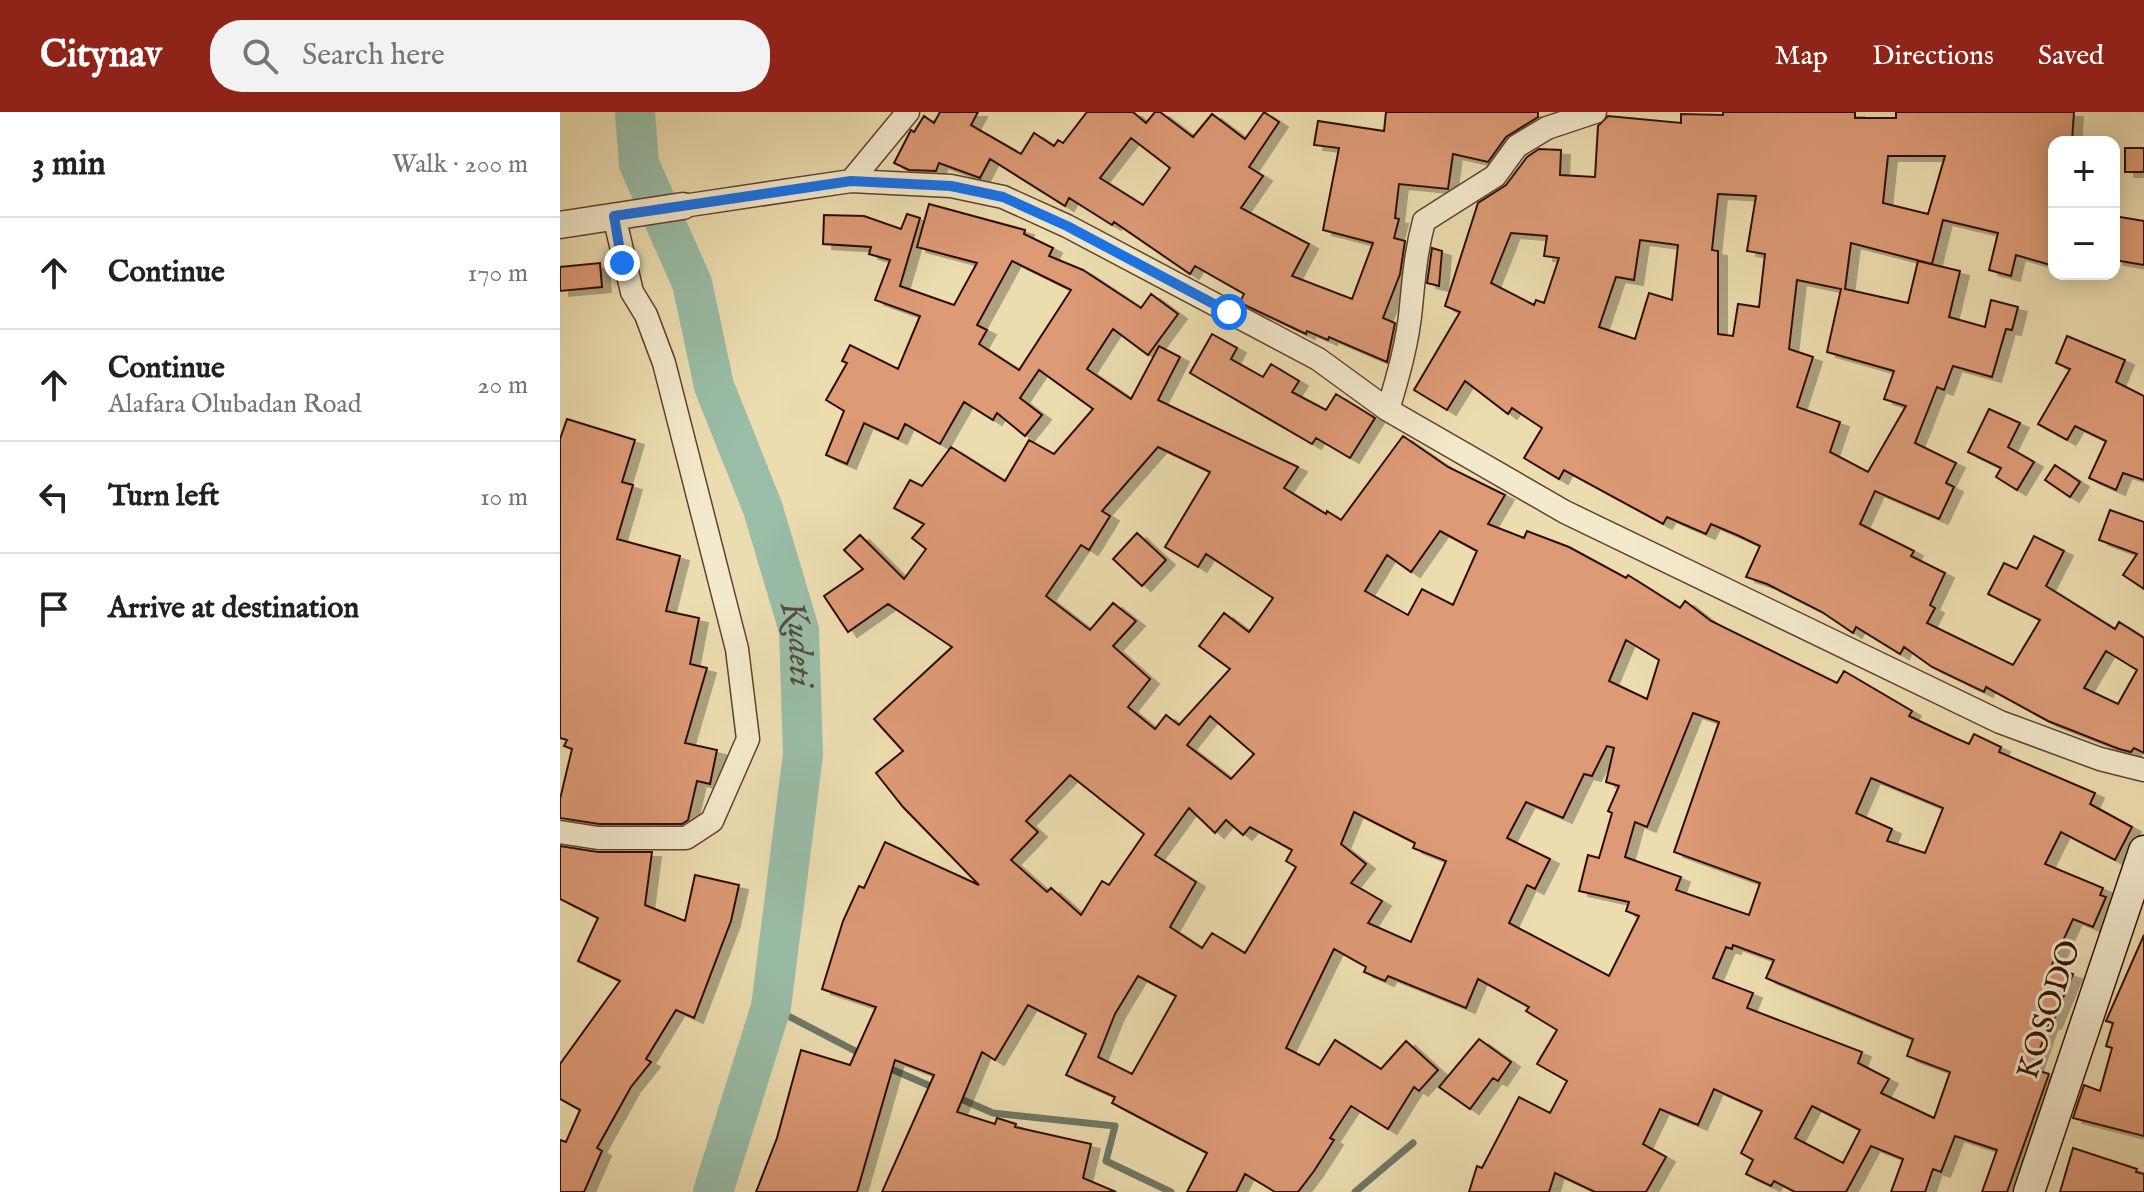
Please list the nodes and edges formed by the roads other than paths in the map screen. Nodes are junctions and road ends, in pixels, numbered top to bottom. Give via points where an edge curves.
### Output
1 (908, 112) edge
2 (1595, 112) edge
3 (851, 181) junction
4 (683, 206) joint
5 (627, 215) junction
6 (560, 225) edge
7 (1388, 410) junction
8 (2144, 770) edge
9 (560, 832) edge
10 (2144, 851) edge
11 (2029, 1192) edge

1 - 3 street
2 - 7 street via 1547,128 1517,146 1495,176 1424,221 1413,259 1403,359
3 - 4 street
3 - 7 street via 951,186 1003,197 1318,359
4 - 5 street
5 - 6 street
5 - 9 street via 622,263 668,378 737,649 748,739 712,821 686,838 598,838
7 - 8 street via 1565,512 2000,722
10 - 11 main road, KOSODO

